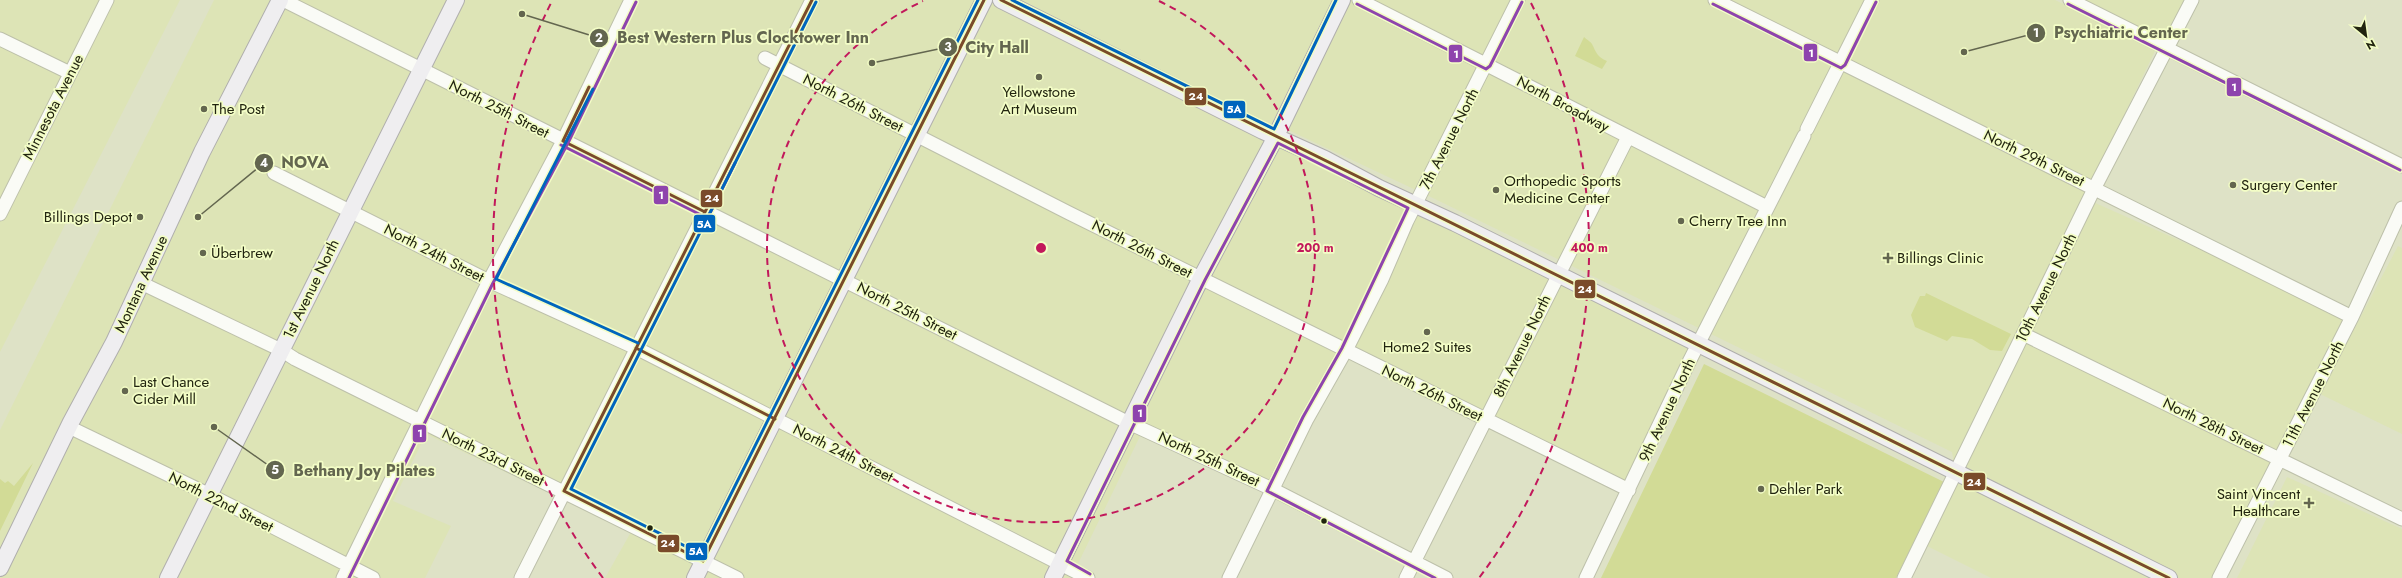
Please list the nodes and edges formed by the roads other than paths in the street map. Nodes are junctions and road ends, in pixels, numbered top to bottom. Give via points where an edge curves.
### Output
1 (107, 0) edge
2 (282, 0) edge
3 (456, 0) edge
4 (631, 0) edge
5 (812, 0) edge
6 (984, 0) edge
7 (1000, 0) edge
8 (1342, 0) edge
9 (1359, 0) edge
10 (1518, 0) edge
11 (1715, 0) edge
12 (1872, 0) edge
13 (2070, 0) edge
14 (2192, 0) edge
15 (0, 39) edge
16 (2167, 49) junction
17 (765, 58) dead end
18 (1841, 63) junction
19 (1486, 64) junction
20 (779, 65) junction
21 (421, 70) junction
22 (70, 73) junction
23 (918, 135) junction
24 (1276, 136) junction
25 (1628, 137) junction
26 (563, 141) junction
27 (2402, 166) edge
28 (274, 173) dead end
29 (2094, 189) junction
30 (1415, 206) junction
31 (1767, 207) junction
32 (2402, 208) edge
33 (350, 211) junction
34 (705, 212) junction
35 (0, 214) edge
36 (1560, 275) junction
37 (1200, 278) junction
38 (845, 280) junction
39 (489, 281) junction
40 (141, 283) junction
41 (2352, 317) junction
42 (2023, 334) junction
43 (1699, 345) junction
44 (636, 348) junction
45 (281, 350) junction
46 (1346, 350) junction
47 (775, 419) junction
48 (1485, 420) junction
49 (421, 421) junction
50 (1129, 423) junction
51 (69, 427) junction
52 (2280, 459) junction
53 (1956, 474) junction
54 (1272, 489) junction
55 (1630, 490) junction
56 (564, 491) junction
57 (210, 495) junction
58 (2402, 519) edge
59 (703, 561) junction
60 (1414, 563) junction
61 (1060, 564) junction
62 (349, 565) junction
63 (0, 568) edge
64 (168, 578) edge
65 (343, 578) edge
66 (374, 578) edge
67 (522, 578) edge
68 (695, 578) edge
69 (737, 578) edge
70 (1053, 578) edge
71 (1088, 578) edge
72 (1229, 578) edge
73 (1406, 578) edge
74 (1446, 578) edge
75 (1586, 578) edge
76 (1904, 578) edge
77 (2170, 578) edge
78 (2219, 578) edge

1 - 22 street, Minnesota Avenue
2 - 21 street, North 25th Street
2 - 40 main road, Montana Avenue via 202,152
3 - 21 main road, 1st Avenue North
4 - 26 street
5 - 20 street
6 - 23 main road
7 - 24 main road
8 - 24 main road
9 - 19 street, North Broadway
10 - 19 street, 7th Avenue North
11 - 18 street, North 29th Street
12 - 18 street, 9th Avenue North
13 - 16 street
14 - 16 street, 10th Avenue North
15 - 22 street
16 - 27 street
16 - 29 street, 10th Avenue North
17 - 20 street, North 26th Street
18 - 29 street, North 29th Street
18 - 31 street, 9th Avenue North
19 - 25 street, North Broadway
19 - 30 street, 7th Avenue North
20 - 23 street, North 26th Street
20 - 34 street
21 - 26 street, North 25th Street
21 - 33 main road, 1st Avenue North
22 - 35 street, Minnesota Avenue
23 - 37 street, North 26th Street
23 - 38 main road
24 - 30 main road
24 - 37 main road
25 - 31 street, North Broadway
25 - 36 street, 8th Avenue North
26 - 34 street, North 25th Street
26 - 39 street
28 - 33 street, North 24th Street
29 - 41 street, North 29th Street
29 - 42 street, 10th Avenue North
30 - 36 main road via 1456,223
30 - 46 street, 7th Avenue North
31 - 43 street, 9th Avenue North
32 - 41 street, 11th Avenue North
33 - 39 street, North 24th Street
33 - 45 main road, 1st Avenue North
34 - 38 street, North 25th Street
34 - 44 street
36 - 43 main road
36 - 48 street, 8th Avenue North via 1553,284
37 - 46 street, North 26th Street
37 - 50 main road
38 - 47 main road
38 - 50 street, North 25th Street
39 - 44 street, North 24th Street
39 - 49 street
40 - 45 street, North 23rd Street
40 - 51 main road, Montana Avenue via 114,342
41 - 52 street, 11th Avenue North
42 - 52 street, North 28th Street
42 - 53 street, 10th Avenue North
43 - 53 main road
43 - 55 street, 9th Avenue North
44 - 47 street, North 24th Street
44 - 56 street
45 - 49 street, North 23rd Street
45 - 57 main road, 1st Avenue North
46 - 48 street, North 26th Street
46 - 54 street, 7th Avenue North via 1307,419
47 - 59 main road
47 - 61 street, North 24th Street
48 - 55 street, North 26th Street
48 - 60 street, 8th Avenue North
49 - 56 street, North 23rd Street
49 - 62 street
50 - 54 street, North 25th Street
50 - 61 main road
51 - 57 street, North 22nd Street
51 - 63 main road, Montana Avenue
52 - 58 street, North 28th Street
52 - 78 street, 11th Avenue North
53 - 76 street, 10th Avenue North
53 - 77 main road
54 - 60 street, North 25th Street
54 - 72 street, 7th Avenue North
55 - 75 street, 9th Avenue North
56 - 59 street, North 23rd Street
56 - 67 street
57 - 62 street, North 22nd Street
57 - 64 main road, 1st Avenue North
59 - 68 main road
59 - 69 street, North 23rd Street
60 - 73 street, 8th Avenue North
60 - 74 street, North 25th Street
61 - 70 main road
61 - 71 street, North 24th Street
62 - 65 street
62 - 66 street, North 22nd Street

